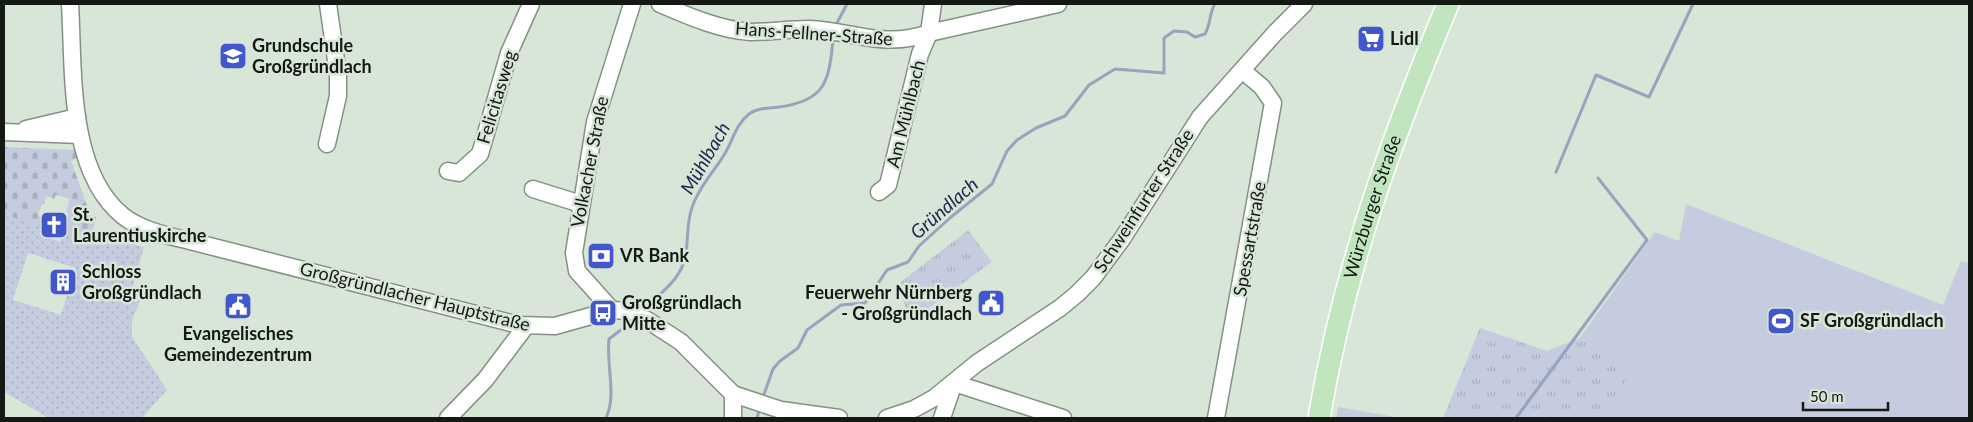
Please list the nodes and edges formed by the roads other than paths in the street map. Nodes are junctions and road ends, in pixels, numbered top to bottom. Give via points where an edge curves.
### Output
1 (70, 4) edge
2 (328, 4) edge
3 (531, 4) edge
4 (632, 4) edge
5 (660, 4) edge
6 (933, 4) edge
7 (1058, 4) edge
8 (1448, 4) edge
9 (1301, 5) edge
10 (929, 32) junction
11 (1243, 71) junction
12 (78, 126) junction
13 (10, 132) edge
14 (327, 144) dead end
15 (448, 171) dead end
16 (533, 189) dead end
17 (879, 192) dead end
18 (581, 204) junction
19 (612, 310) junction
20 (526, 326) junction
21 (954, 383) junction
22 (738, 397) junction
23 (941, 408) edge
24 (780, 412) edge
25 (448, 418) edge
26 (734, 418) edge
27 (839, 418) edge
28 (887, 418) edge
29 (1063, 418) edge
30 (1216, 418) edge
31 (1319, 418) edge

1 - 12 street, Großgründlacher Hauptstraße
2 - 14 street via 338,96
3 - 15 street, Felicitasweg via 508,53 480,154 459,173
4 - 18 street, Volkacher Straße via 602,94
5 - 10 street, Hans-Fellner-Straße via 684,15 750,32 810,29 880,40 910,40
6 - 10 street, Am Mühlbach
7 - 10 street, Hans-Fellner-Straße
8 - 31 main road, Würzburger Straße via 1404,110 1363,227 1337,325
9 - 11 street, Schweinfurter Straße
10 - 17 street, Am Mühlbach via 920,54 888,185
11 - 21 street, Schweinfurter Straße via 1189,132 1122,240 1093,278 1060,308 977,363
11 - 30 street, Spessartstraße via 1262,87 1273,103
12 - 13 street
12 - 20 street, Großgründlacher Hauptstraße via 92,169 107,198 124,216 147,228
16 - 18 street
18 - 19 street, Volkacher Straße via 574,253 576,271
19 - 20 street, Großgründlacher Hauptstraße via 565,325
19 - 22 street, Großgründlacher Hauptstraße via 634,313 674,337
20 - 25 street via 485,380
21 - 23 street, Schweinfurter Straße
21 - 29 street
22 - 24 street, Großgründlacher Hauptstraße
22 - 26 street
23 - 28 street, Schweinfurter Straße
24 - 27 street

